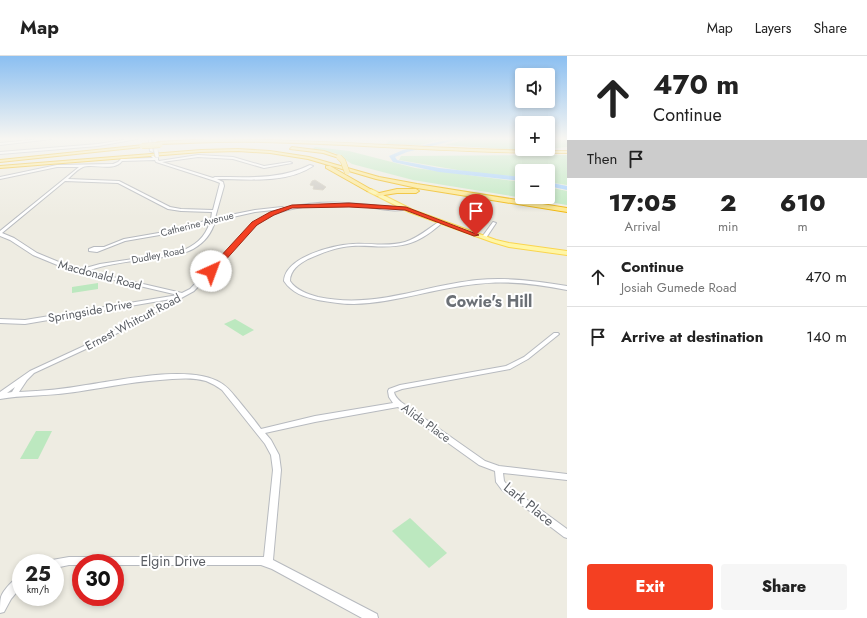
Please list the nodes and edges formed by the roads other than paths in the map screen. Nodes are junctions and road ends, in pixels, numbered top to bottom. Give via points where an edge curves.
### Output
1 (10, 165) edge
2 (16, 165) edge
3 (79, 165) edge
4 (83, 165) edge
5 (175, 165) edge
6 (258, 165) edge
7 (276, 165) edge
8 (322, 165) edge
9 (334, 165) edge
10 (345, 165) edge
11 (347, 165) edge
12 (352, 165) edge
13 (0, 166) edge
14 (311, 166) dead end
15 (380, 174) junction
16 (0, 178) edge
17 (211, 178) junction
18 (64, 180) junction
19 (370, 189) junction
20 (379, 194) junction
21 (515, 201) edge
22 (515, 202) edge
23 (535, 204) edge
24 (292, 207) junction
25 (406, 208) junction
26 (567, 208) edge
27 (214, 211) junction
28 (213, 220) junction
29 (441, 222) junction
30 (494, 223) dead end
31 (0, 233) edge
32 (484, 237) junction
33 (104, 248) dead end
34 (567, 253) edge
35 (82, 271) junction
36 (567, 288) edge
37 (181, 296) junction
38 (0, 321) edge
39 (556, 334) dead end
40 (24, 379) junction
41 (14, 394) junction
42 (32, 394) junction
43 (0, 396) edge
44 (399, 404) junction
45 (260, 432) junction
46 (499, 469) junction
47 (567, 477) edge
48 (567, 534) edge
49 (64, 562) edge
50 (268, 562) junction
51 (12, 590) edge
52 (0, 608) edge
53 (373, 618) edge

1 - 13 highway
2 - 13 highway
3 - 16 street via 52,167
4 - 18 street
5 - 17 street
6 - 7 street
8 - 19 highway
9 - 21 highway via 406,184
10 - 19 highway, bridge via 347,172
11 - 15 highway
12 - 15 highway
14 - 17 street via 301,172 281,176
15 - 26 highway via 432,186
17 - 27 street, Dudley Road via 222,184
18 - 27 street via 119,182 169,208
18 - 31 street
19 - 20 main road
20 - 22 highway via 404,190
20 - 25 main road
23 - 26 highway
24 - 25 street, Ernest Whitcutt Road via 349,205
24 - 28 street, Catherine Avenue via 260,210
24 - 37 street, Ernest Whitcutt Road via 272,213 255,224 196,287
25 - 29 main road
27 - 28 street, Dudley Road
28 - 33 street, Catherine Avenue via 178,231 124,240
28 - 35 street, Dudley Road via 206,238 185,252 100,265
29 - 32 main road
29 - 36 street via 419,238 407,243 390,246 344,246 323,250 293,266 288,273 287,281 303,294 326,301 349,303 479,282 528,281
30 - 32 street
31 - 35 street, Macdonald Road via 40,257
32 - 34 main road via 509,245
35 - 37 street, Macdonald Road
37 - 38 street, Springside Drive via 25,322
37 - 40 street, Ernest Whitcutt Road via 95,343 38,368
39 - 44 street, Alida Place via 526,358 508,368 395,389 391,393
40 - 41 street, Ernest Whitcutt Road
40 - 42 street via 24,387
40 - 43 street, Ernest Whitcutt Road
41 - 42 street
41 - 43 street
42 - 45 street via 138,380 186,376 202,378 224,388
44 - 45 street via 315,418
44 - 46 street, Alida Place via 482,463
45 - 50 street via 273,448 277,462
46 - 47 street, Alida Place
46 - 48 street, Lark Place via 500,482 505,488
49 - 50 street, Elgin Drive
50 - 53 street
51 - 52 street

